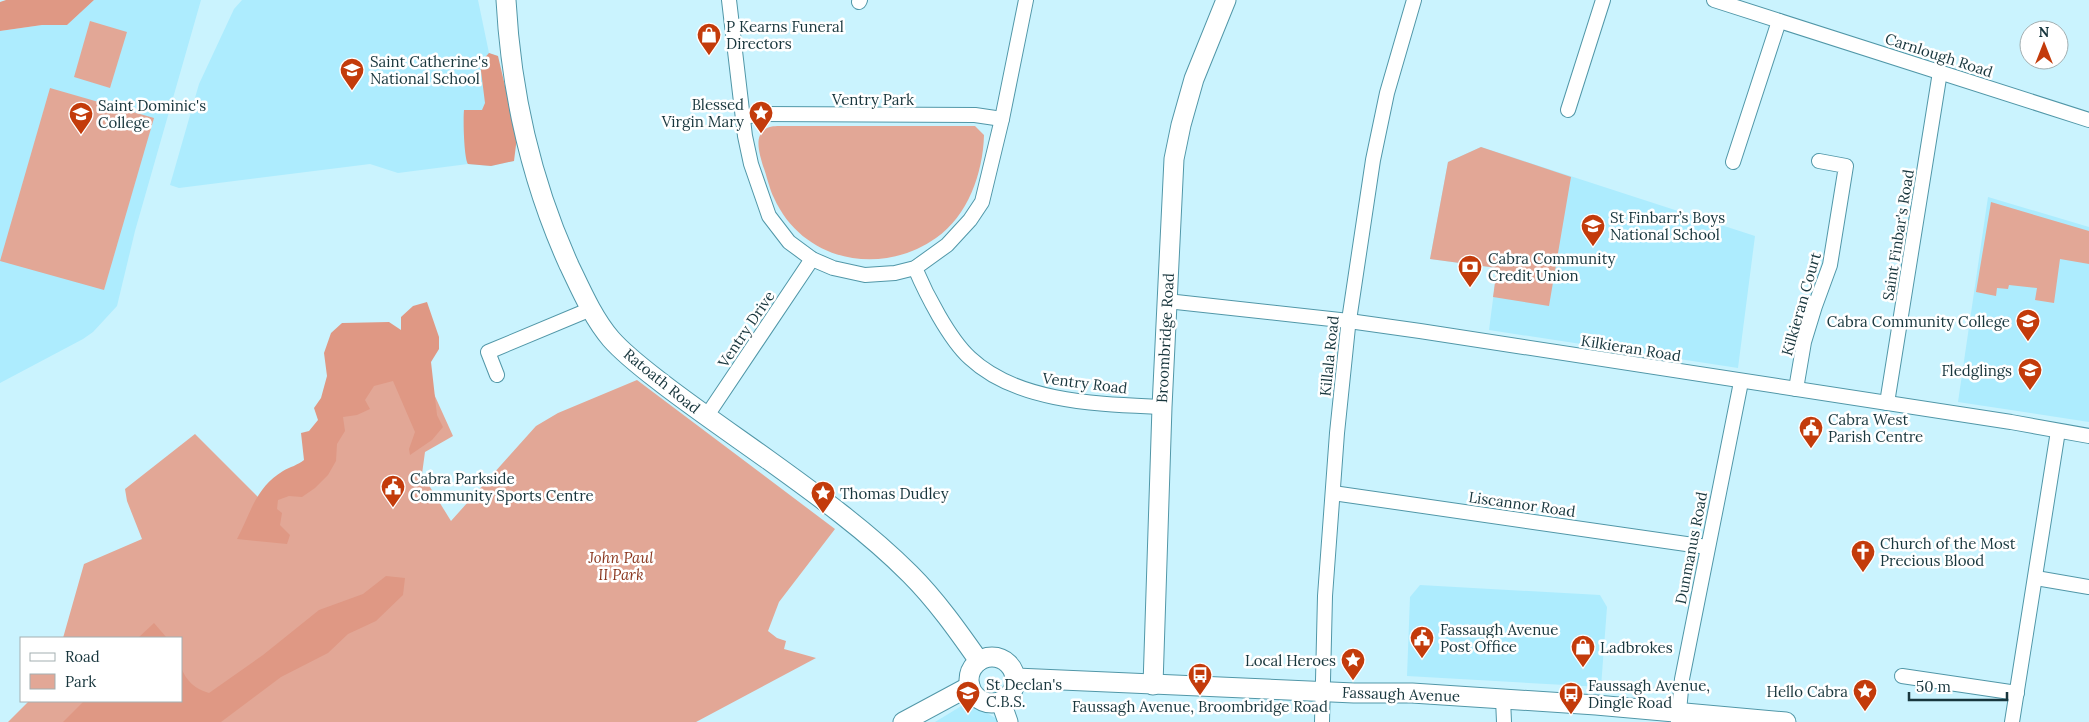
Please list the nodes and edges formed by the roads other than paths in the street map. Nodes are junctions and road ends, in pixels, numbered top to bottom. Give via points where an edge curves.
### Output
1 (506, 0) edge
2 (729, 0) edge
3 (1026, 0) edge
4 (1226, 0) edge
5 (1414, 0) edge
6 (1604, 0) edge
7 (1714, 0) edge
8 (1779, 21) junction
9 (1940, 72) junction
10 (1568, 110) dead end
11 (743, 117) junction
12 (1002, 119) junction
13 (2089, 120) edge
14 (1819, 161) dead end
15 (1733, 162) dead end
16 (812, 259) junction
17 (915, 268) junction
18 (1168, 301) junction
19 (591, 310) junction
20 (1349, 321) junction
21 (497, 375) dead end
22 (1742, 382) junction
23 (1796, 389) junction
24 (1887, 403) junction
25 (1162, 407) junction
26 (706, 417) junction
27 (2058, 431) junction
28 (2089, 436) edge
29 (1333, 493) junction
30 (1707, 547) junction
31 (2036, 578) junction
32 (2089, 587) edge
33 (979, 661) junction
34 (1902, 676) dead end
35 (1016, 678) junction
36 (1153, 685) junction
37 (970, 686) junction
38 (1322, 691) junction
39 (2017, 693) junction
40 (1503, 699) junction
41 (1001, 702) junction
42 (1678, 718) edge
43 (903, 722) edge
44 (1008, 722) edge
45 (1322, 722) edge
46 (1504, 722) edge
47 (1786, 722) edge
48 (2012, 722) edge

1 - 19 street, Ratoath Road via 516,89 530,157 546,210
2 - 11 street
3 - 12 street
4 - 18 street, Broombridge Road via 1194,79 1174,159
5 - 20 street, Killala Road via 1387,93 1373,160
6 - 10 street
7 - 8 street, Carnlough Road
8 - 9 street, Carnlough Road
8 - 15 street
9 - 13 street, Carnlough Road
9 - 24 street, Saint Finbar's Road
11 - 12 street, Ventry Park via 762,114 976,115
11 - 16 street via 751,164 769,216 789,242
12 - 17 street via 982,202 947,245
14 - 23 street, Kilkieran Court via 1846,166 1830,264 1804,342
16 - 17 street via 833,268 865,275
16 - 26 street, Ventry Drive
17 - 25 street, Ventry Road via 953,337 970,358 990,372 1026,390 1051,396
18 - 20 street, Kilkieran Road
18 - 25 street, Broombridge Road
19 - 21 street via 488,352
19 - 26 street, Ratoath Road via 611,339
20 - 22 street, Kilkieran Road
20 - 29 street, Killala Road
22 - 23 street, Kilkieran Road
22 - 30 street, Dunmanus Road
23 - 24 street, Kilkieran Road
24 - 27 street, Kilkieran Road
25 - 36 street, Broombridge Road
26 - 33 street, Ratoath Road via 881,547 935,602
27 - 28 street, Kilkieran Road
27 - 31 street
29 - 30 street, Liscannor Road
29 - 38 street, Killala Road
30 - 42 street, Dunmanus Road via 1682,679
31 - 32 street
31 - 39 street
33 - 35 street via 990,657 1002,659 1012,668
33 - 37 street via 971,671
34 - 39 street
35 - 36 street, Fassaugh Avenue
35 - 41 street via 1012,693
36 - 38 street, Fassaugh Avenue
37 - 41 street via 973,694 984,702
37 - 43 street
38 - 40 street, Fassaugh Avenue
38 - 45 street, Killala Road
39 - 48 street
40 - 42 street, Fassaugh Avenue
40 - 46 street
41 - 44 street
42 - 47 street, Fassaugh Avenue

